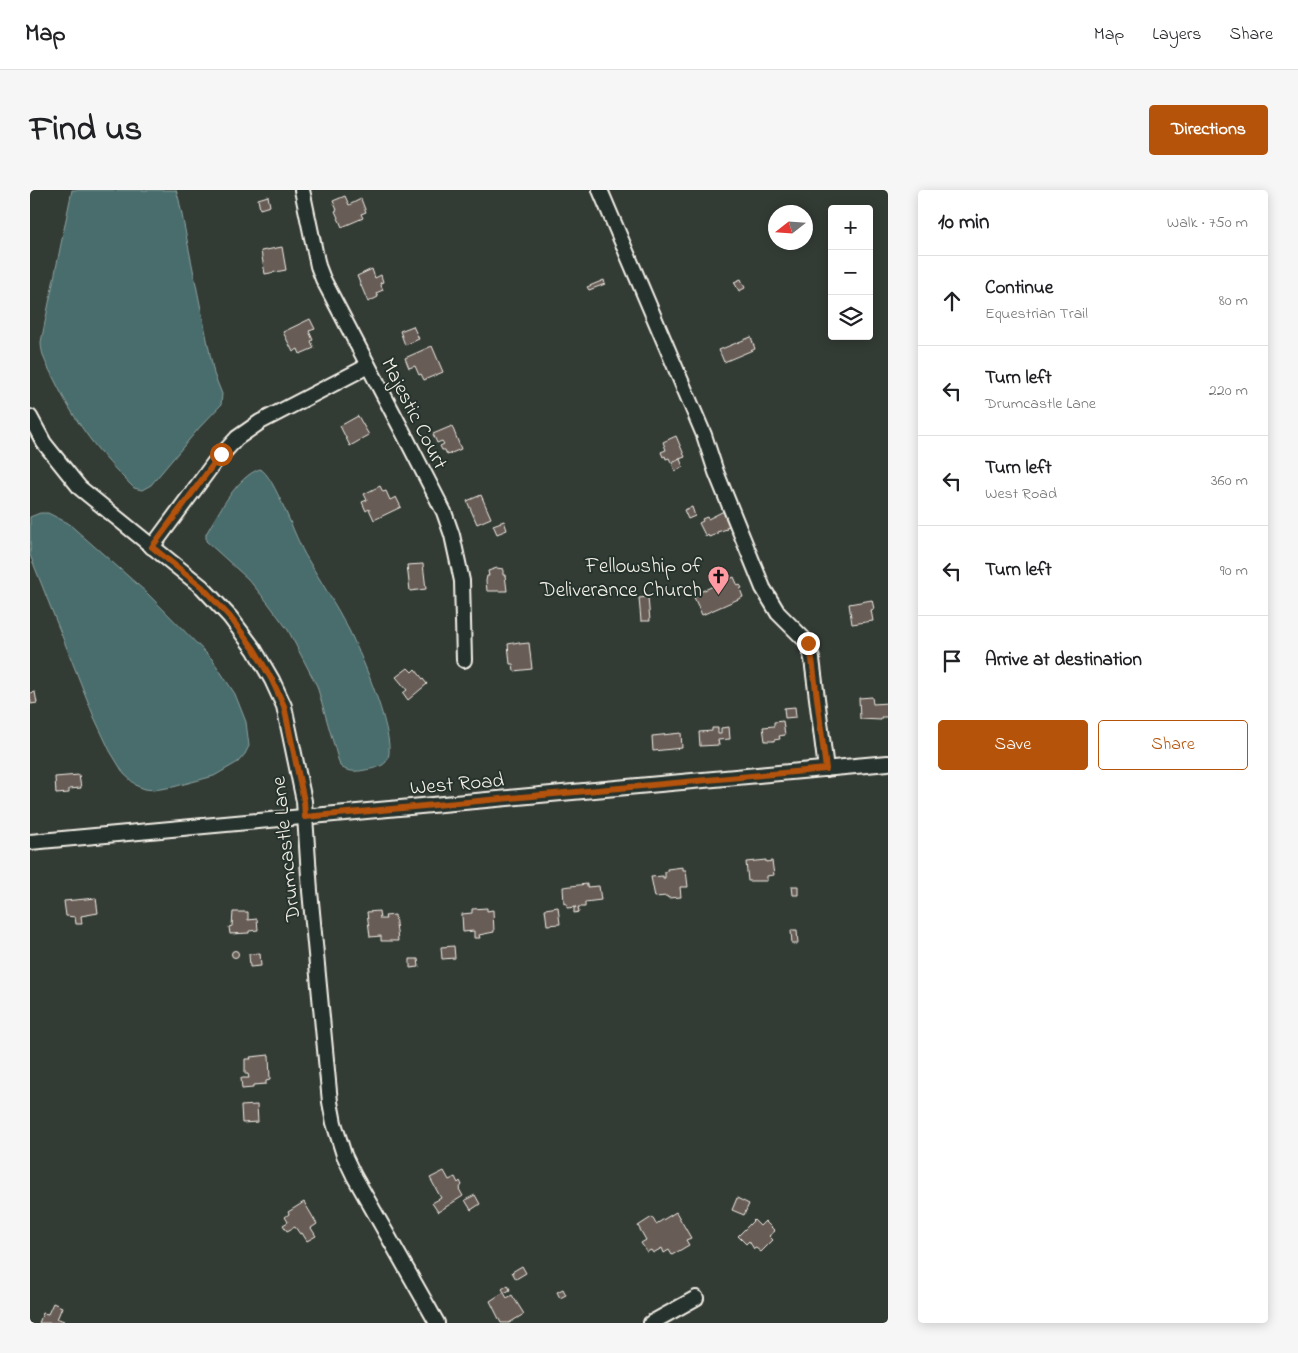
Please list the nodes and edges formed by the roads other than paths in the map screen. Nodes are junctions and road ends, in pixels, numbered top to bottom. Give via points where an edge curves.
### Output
1 (302, 190) edge
2 (600, 190) edge
3 (368, 366) junction
4 (30, 417) edge
5 (152, 547) junction
6 (464, 660) dead end
7 (888, 763) edge
8 (826, 769) junction
9 (305, 817) junction
10 (30, 842) edge
11 (696, 1298) dead end
12 (437, 1323) edge
13 (651, 1323) edge

1 - 3 street, Majestic Court via 323,280
2 - 8 street via 704,435 763,588 778,613 808,643
3 - 5 street via 260,422 237,438 214,463
3 - 6 street, Majestic Court via 452,535 462,581
4 - 5 street, Drumcastle Lane via 44,443 80,488
5 - 9 street, Drumcastle Lane via 202,587 230,617 272,680 284,706
7 - 8 street, West Road
8 - 9 street, West Road
9 - 10 street, West Road
9 - 12 street, Drumcastle Lane via 322,1029 334,1123 354,1176
11 - 13 street

